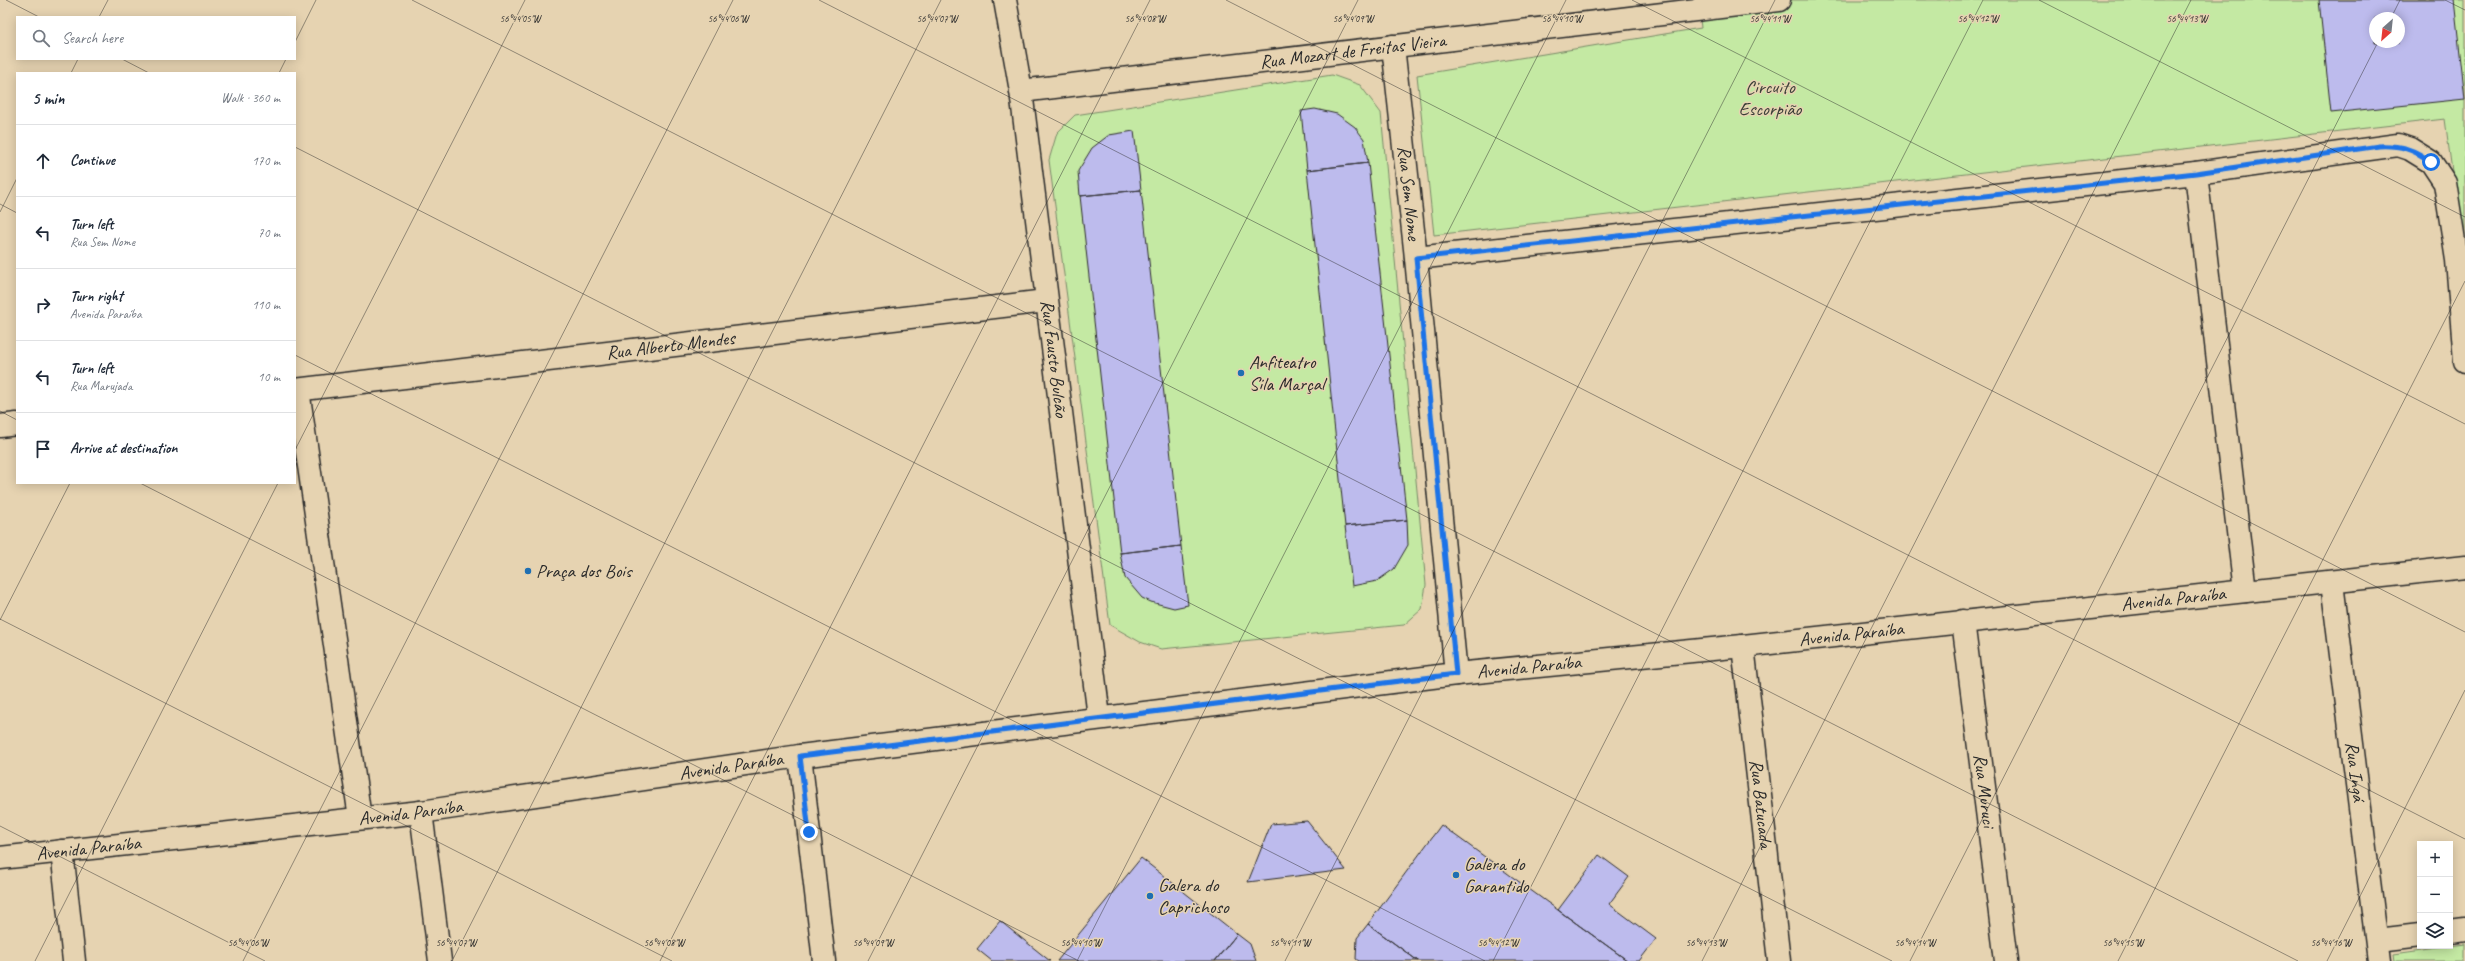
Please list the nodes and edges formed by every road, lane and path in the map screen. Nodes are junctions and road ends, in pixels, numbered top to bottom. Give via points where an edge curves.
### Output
1 (1005, 0) edge
2 (1779, 0) edge
3 (1672, 6) edge
4 (1393, 46) junction
5 (1021, 91) junction
6 (2196, 173) junction
7 (1416, 258) junction
8 (1046, 301) junction
9 (2465, 361) edge
10 (297, 390) edge
11 (16, 424) edge
12 (0, 426) edge
13 (2465, 568) edge
14 (2332, 582) junction
15 (2245, 591) junction
16 (1963, 621) junction
17 (1743, 646) junction
18 (1456, 674) junction
19 (1099, 717) junction
20 (800, 756) junction
21 (421, 812) junction
22 (360, 818) junction
23 (62, 851) junction
24 (0, 858) edge
25 (2465, 930) edge
26 (2453, 932) edge
27 (2417, 936) edge
28 (2379, 950) edge
29 (74, 961) edge
30 (440, 961) edge
31 (824, 961) edge
32 (1779, 961) edge
33 (2006, 961) edge

1 - 5 street, Rua Fausto Bulcão
2 - 3 street
3 - 4 street, Rua Mozart de Freitas Vieira
4 - 5 street, Rua Mozart de Freitas Vieira
4 - 7 street, Rua Sem Nome
5 - 8 street, Rua Fausto Bulcão
6 - 7 street
6 - 9 street via 2379,146 2398,145 2421,154 2435,167 2445,183 2457,260
6 - 15 street
7 - 18 street, Rua Sem Nome
8 - 10 street, Rua Alberto Mendes
8 - 19 street, Rua Fausto Bulcão
10 - 22 street
11 - 12 street
13 - 14 street, Avenida Paraíba
14 - 15 street, Avenida Paraíba
14 - 28 street, Rua Ingá
15 - 16 street, Avenida Paraíba
16 - 17 street, Avenida Paraíba
16 - 33 street, Rua Muruci
17 - 18 street, Avenida Paraíba
17 - 32 street, Rua Batucada
18 - 19 street, Avenida Paraíba
19 - 20 street, Avenida Paraíba
20 - 21 street, Avenida Paraíba
20 - 31 street
21 - 22 street, Avenida Paraíba
21 - 30 street
22 - 23 street, Avenida Paraíba
23 - 24 street, Avenida Paraíba
23 - 29 street
25 - 26 street
27 - 28 street

